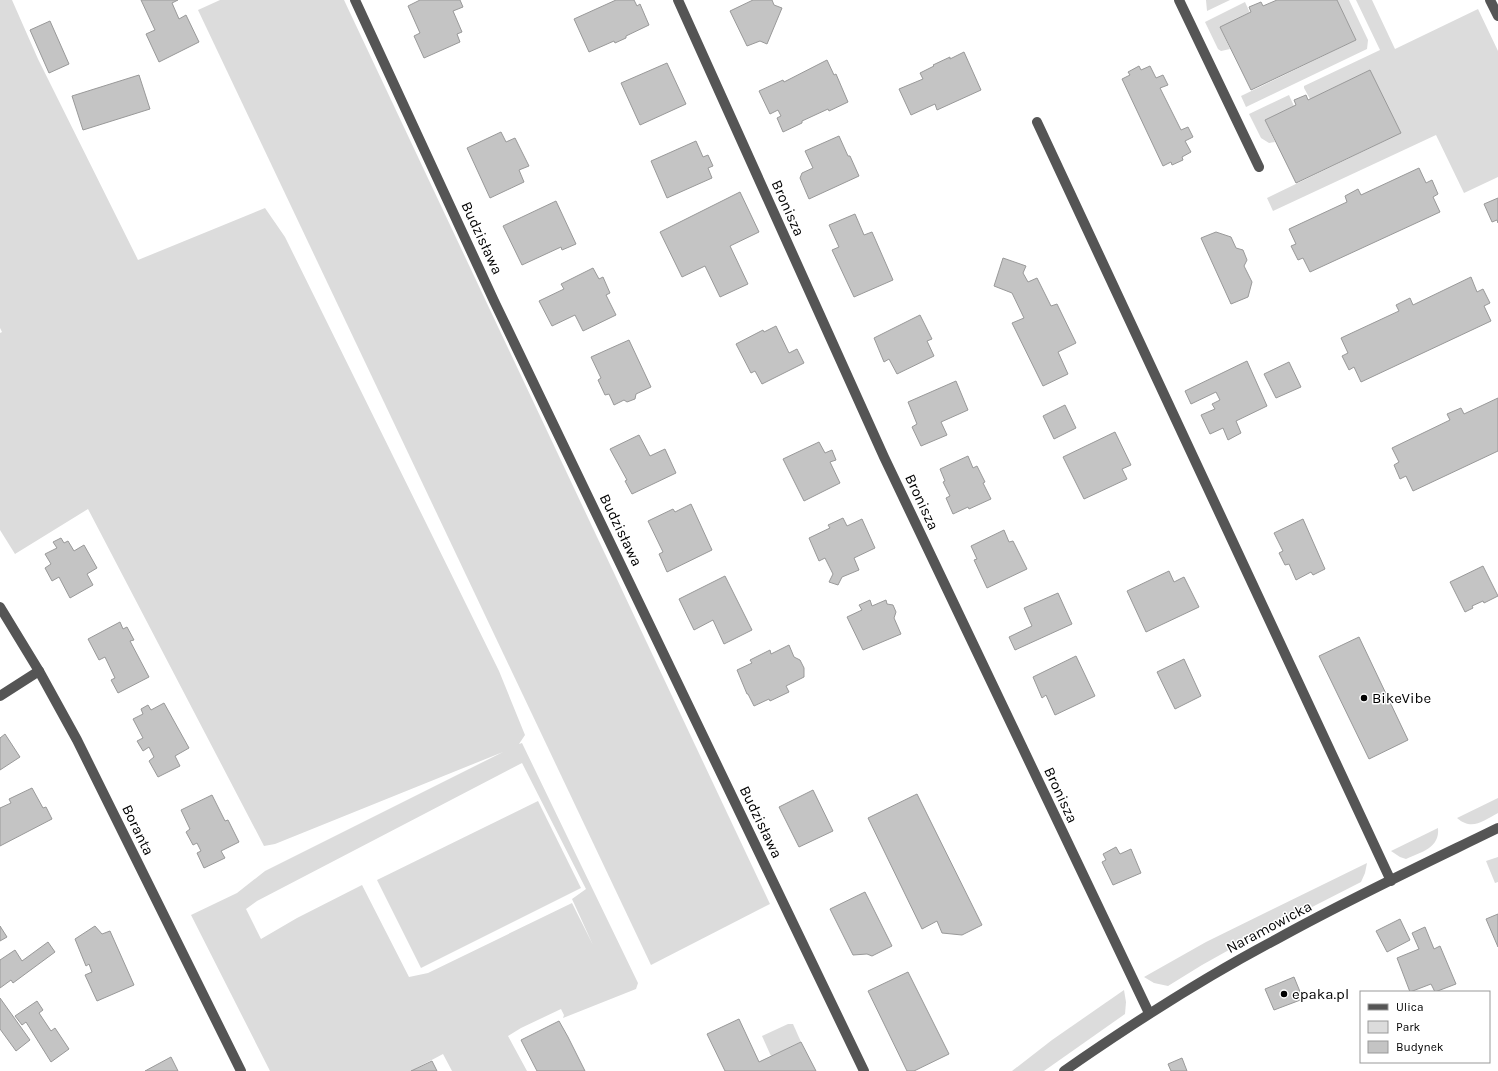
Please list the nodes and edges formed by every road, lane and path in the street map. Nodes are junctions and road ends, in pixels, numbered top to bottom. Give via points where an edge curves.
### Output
1 (355, 0) edge
2 (678, 0) edge
3 (1179, 0) edge
4 (1490, 0) edge
5 (1498, 16) edge
6 (1037, 122) dead end
7 (1259, 167) dead end
8 (0, 607) edge
9 (39, 671) junction
10 (0, 696) edge
11 (1498, 828) edge
12 (1390, 881) junction
13 (1149, 1013) junction
14 (241, 1071) edge
15 (864, 1071) edge
16 (1064, 1071) edge

1 - 15 street, Budzisława via 494,301
2 - 13 street, Bronisza via 884,457
3 - 7 street
4 - 5 street
6 - 12 street
8 - 9 street, Boranta
9 - 10 street
9 - 14 street, Boranta via 77,740
11 - 12 street, Naramowicka
12 - 13 street, Naramowicka via 1277,939
13 - 16 street, Naramowicka

